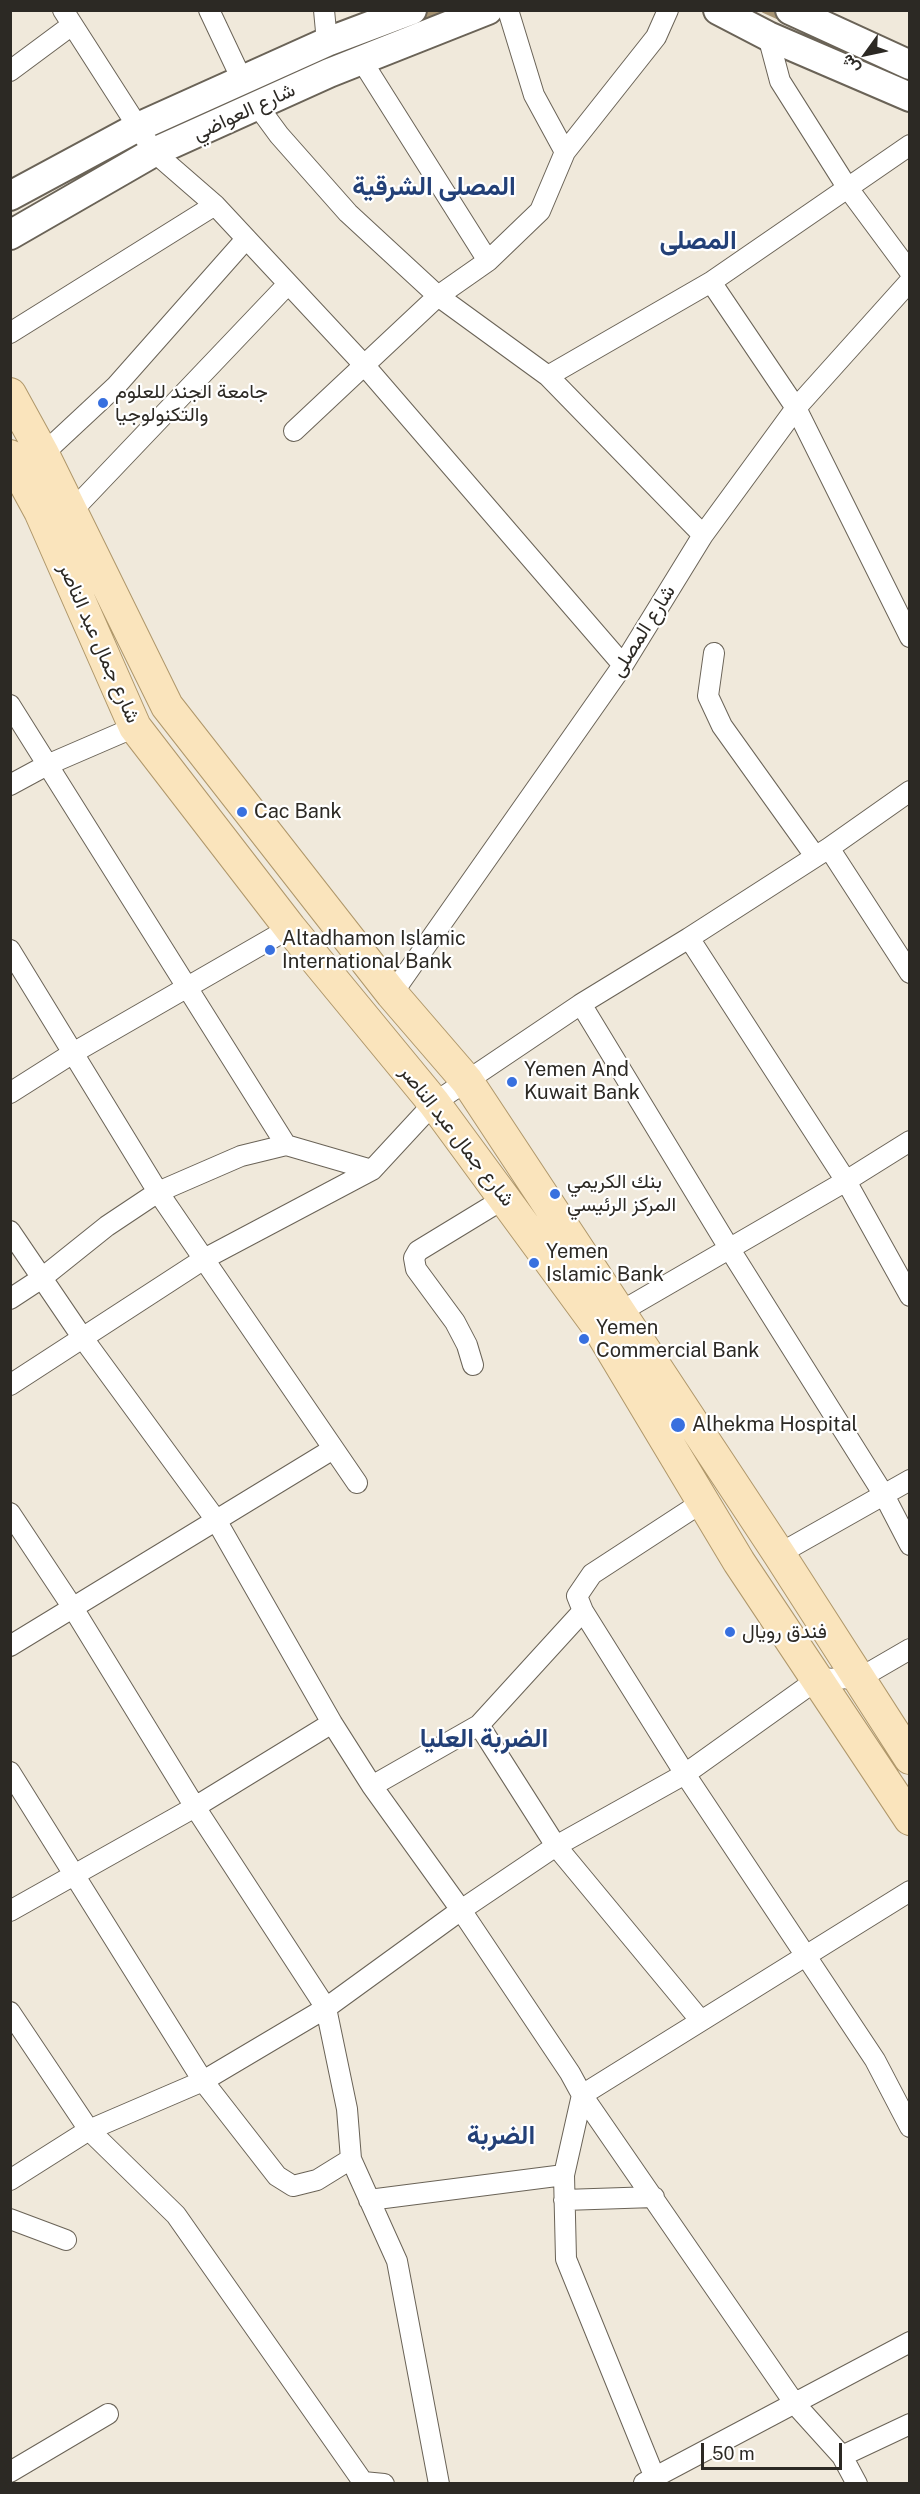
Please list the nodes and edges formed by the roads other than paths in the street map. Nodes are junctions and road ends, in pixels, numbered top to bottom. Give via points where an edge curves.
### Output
1 (209, 10) edge
2 (324, 10) edge
3 (412, 10) edge
4 (488, 10) edge
5 (508, 10) edge
6 (668, 10) edge
7 (718, 10) edge
8 (790, 10) edge
9 (68, 18) edge
10 (768, 36) junction
11 (327, 42) junction
12 (362, 61) junction
13 (909, 64) edge
14 (10, 71) edge
15 (250, 93) junction
16 (909, 96) edge
17 (138, 127) junction
18 (909, 145) edge
19 (154, 152) junction
20 (564, 152) junction
21 (847, 187) junction
22 (10, 196) edge
23 (215, 205) junction
24 (10, 235) edge
25 (246, 239) junction
26 (488, 261) junction
27 (909, 272) edge
28 (909, 281) edge
29 (711, 282) junction
30 (288, 284) junction
31 (438, 296) junction
32 (10, 333) edge
33 (365, 366) junction
34 (548, 376) junction
35 (10, 394) edge
36 (796, 408) junction
37 (294, 431) dead end
38 (43, 454) junction
39 (10, 456) edge
40 (70, 513) junction
41 (703, 535) junction
42 (905, 615) edge
43 (909, 637) edge
44 (714, 653) dead end
45 (622, 665) junction
46 (10, 705) edge
47 (135, 727) junction
48 (47, 765) junction
49 (10, 784) edge
50 (909, 791) edge
51 (822, 852) junction
52 (291, 928) junction
53 (688, 938) junction
54 (10, 950) edge
55 (909, 973) edge
56 (187, 988) junction
57 (392, 994) junction
58 (581, 1004) junction
59 (73, 1053) junction
60 (467, 1081) junction
61 (10, 1093) edge
62 (434, 1103) junction
63 (909, 1141) edge
64 (286, 1145) junction
65 (372, 1170) junction
66 (846, 1181) junction
67 (158, 1192) junction
68 (505, 1198) junction
69 (10, 1231) edge
70 (729, 1248) junction
71 (204, 1259) junction
72 (42, 1278) junction
73 (909, 1296) edge
74 (10, 1299) edge
75 (620, 1312) junction
76 (82, 1337) junction
77 (473, 1365) dead end
78 (10, 1385) edge
79 (333, 1449) junction
80 (909, 1480) edge
81 (357, 1483) dead end
82 (884, 1495) junction
83 (704, 1501) junction
84 (10, 1513) edge
85 (216, 1520) junction
86 (909, 1545) edge
87 (779, 1554) junction
88 (74, 1608) junction
89 (583, 1611) junction
90 (10, 1646) edge
91 (909, 1649) edge
92 (860, 1678) junction
93 (818, 1679) junction
94 (332, 1722) junction
95 (479, 1725) junction
96 (909, 1758) edge
97 (10, 1772) edge
98 (685, 1774) junction
99 (372, 1786) junction
100 (195, 1807) junction
101 (909, 1819) edge
102 (556, 1846) junction
103 (75, 1874) junction
104 (909, 1891) edge
105 (461, 1910) junction
106 (10, 1911) edge
107 (806, 1955) junction
108 (326, 2008) junction
109 (10, 2012) edge
110 (701, 2021) junction
111 (203, 2081) junction
112 (582, 2095) junction
113 (909, 2127) edge
114 (89, 2130) junction
115 (351, 2159) junction
116 (564, 2175) junction
117 (10, 2180) edge
118 (654, 2197) junction
119 (369, 2200) junction
120 (564, 2200) junction
121 (10, 2219) edge
122 (66, 2240) dead end
123 (909, 2342) edge
124 (795, 2404) junction
125 (108, 2414) dead end
126 (909, 2424) edge
127 (842, 2456) junction
128 (10, 2472) edge
129 (649, 2481) edge
130 (361, 2483) edge
131 (384, 2484) edge
132 (439, 2484) edge
133 (857, 2484) edge

1 - 15 street
2 - 11 street
3 - 11 main road, شارع العواضي
4 - 12 main road, شارع العواضي
5 - 20 street via 534,95
6 - 20 street via 656,37
7 - 10 main road
8 - 13 main road
9 - 14 street
9 - 17 street
10 - 16 main road
10 - 21 street via 780,81
11 - 15 main road, شارع العواضي
12 - 15 main road, شارع العواضي
12 - 26 street
15 - 17 main road, شارع العواضي
15 - 19 main road, شارع العواضي via 181,142
15 - 31 street via 279,135 348,213
17 - 19 street
17 - 22 main road, شارع العواضي
18 - 21 street
19 - 23 street
19 - 24 main road, شارع العواضي
20 - 26 street via 540,211
21 - 27 street
21 - 29 street
23 - 25 street
23 - 32 street
25 - 30 street
25 - 38 street via 116,386
26 - 31 street
28 - 36 street, شارع المصلى
29 - 34 street
29 - 36 street
30 - 33 street
30 - 40 street
31 - 33 street
31 - 34 street
33 - 37 street
33 - 45 street
34 - 41 street
35 - 38 main road, شارع جمال عبد الناصر
36 - 41 street, شارع المصلى
36 - 42 street
38 - 40 main road, شارع جمال عبد الناصر
39 - 47 main road, شارع جمال عبد الناصر via 40,511
40 - 57 main road, شارع جمال عبد الناصر via 167,706
41 - 45 street, شارع المصلى
42 - 43 street
44 - 51 street via 708,696 722,726
45 - 57 street, شارع المصلى
46 - 48 street
47 - 48 street
47 - 52 main road, شارع جمال عبد الناصر
48 - 49 street
48 - 56 street
50 - 51 street
51 - 53 street
51 - 55 street
52 - 56 street
52 - 62 main road, شارع جمال عبد الناصر
53 - 58 street
53 - 66 street
54 - 59 street
56 - 59 street
56 - 64 street
57 - 60 main road, شارع جمال عبد الناصر
58 - 60 street
58 - 70 street
59 - 61 street
59 - 67 street
60 - 62 street
60 - 75 main road, شارع جمال عبد الناصر
62 - 65 street
62 - 68 main road, شارع جمال عبد الناصر
63 - 66 street
64 - 65 street
64 - 67 street via 241,1156
65 - 71 street
66 - 70 street
66 - 73 street
67 - 71 street
67 - 72 street via 107,1226
68 - 77 street via 418,1251 414,1258 416,1269 455,1322
68 - 83 main road, شارع جمال عبد الناصر via 597,1325
69 - 72 street
70 - 75 street
70 - 82 street
71 - 76 street
71 - 79 street
72 - 74 street
72 - 76 street
75 - 87 main road, شارع جمال عبد الناصر
76 - 78 street
76 - 85 street
79 - 81 street
79 - 85 street
80 - 82 street
82 - 86 street
82 - 87 street
83 - 89 street via 592,1574 577,1596
83 - 93 main road, شارع جمال عبد الناصر
84 - 88 street
85 - 88 street
85 - 94 street
87 - 92 main road, شارع جمال عبد الناصر
88 - 90 street
88 - 100 street
89 - 95 street
89 - 98 street
91 - 92 street
92 - 93 street
92 - 96 main road, شارع جمال عبد الناصر
93 - 98 street
93 - 101 main road, شارع جمال عبد الناصر
94 - 99 street
94 - 100 street
95 - 99 street
95 - 102 street
97 - 103 street
98 - 102 street
98 - 107 street
99 - 105 street
100 - 103 street
100 - 108 street
102 - 105 street
102 - 110 street
103 - 106 street
103 - 111 street
104 - 107 street
105 - 108 street
105 - 112 street
107 - 110 street
107 - 113 street via 875,2060
108 - 111 street
108 - 115 street via 347,2109
109 - 114 street
110 - 112 street
111 - 114 street
111 - 115 street via 277,2176 293,2186 317,2180
112 - 116 street
112 - 118 street
114 - 117 street
114 - 130 street via 176,2215
115 - 119 street
116 - 119 street
116 - 120 street
118 - 120 street
118 - 124 street
119 - 132 street via 397,2262
120 - 129 street via 566,2259
121 - 122 street
123 - 124 street
124 - 127 street
124 - 129 street
125 - 128 street
126 - 127 street
127 - 133 street
130 - 131 street

